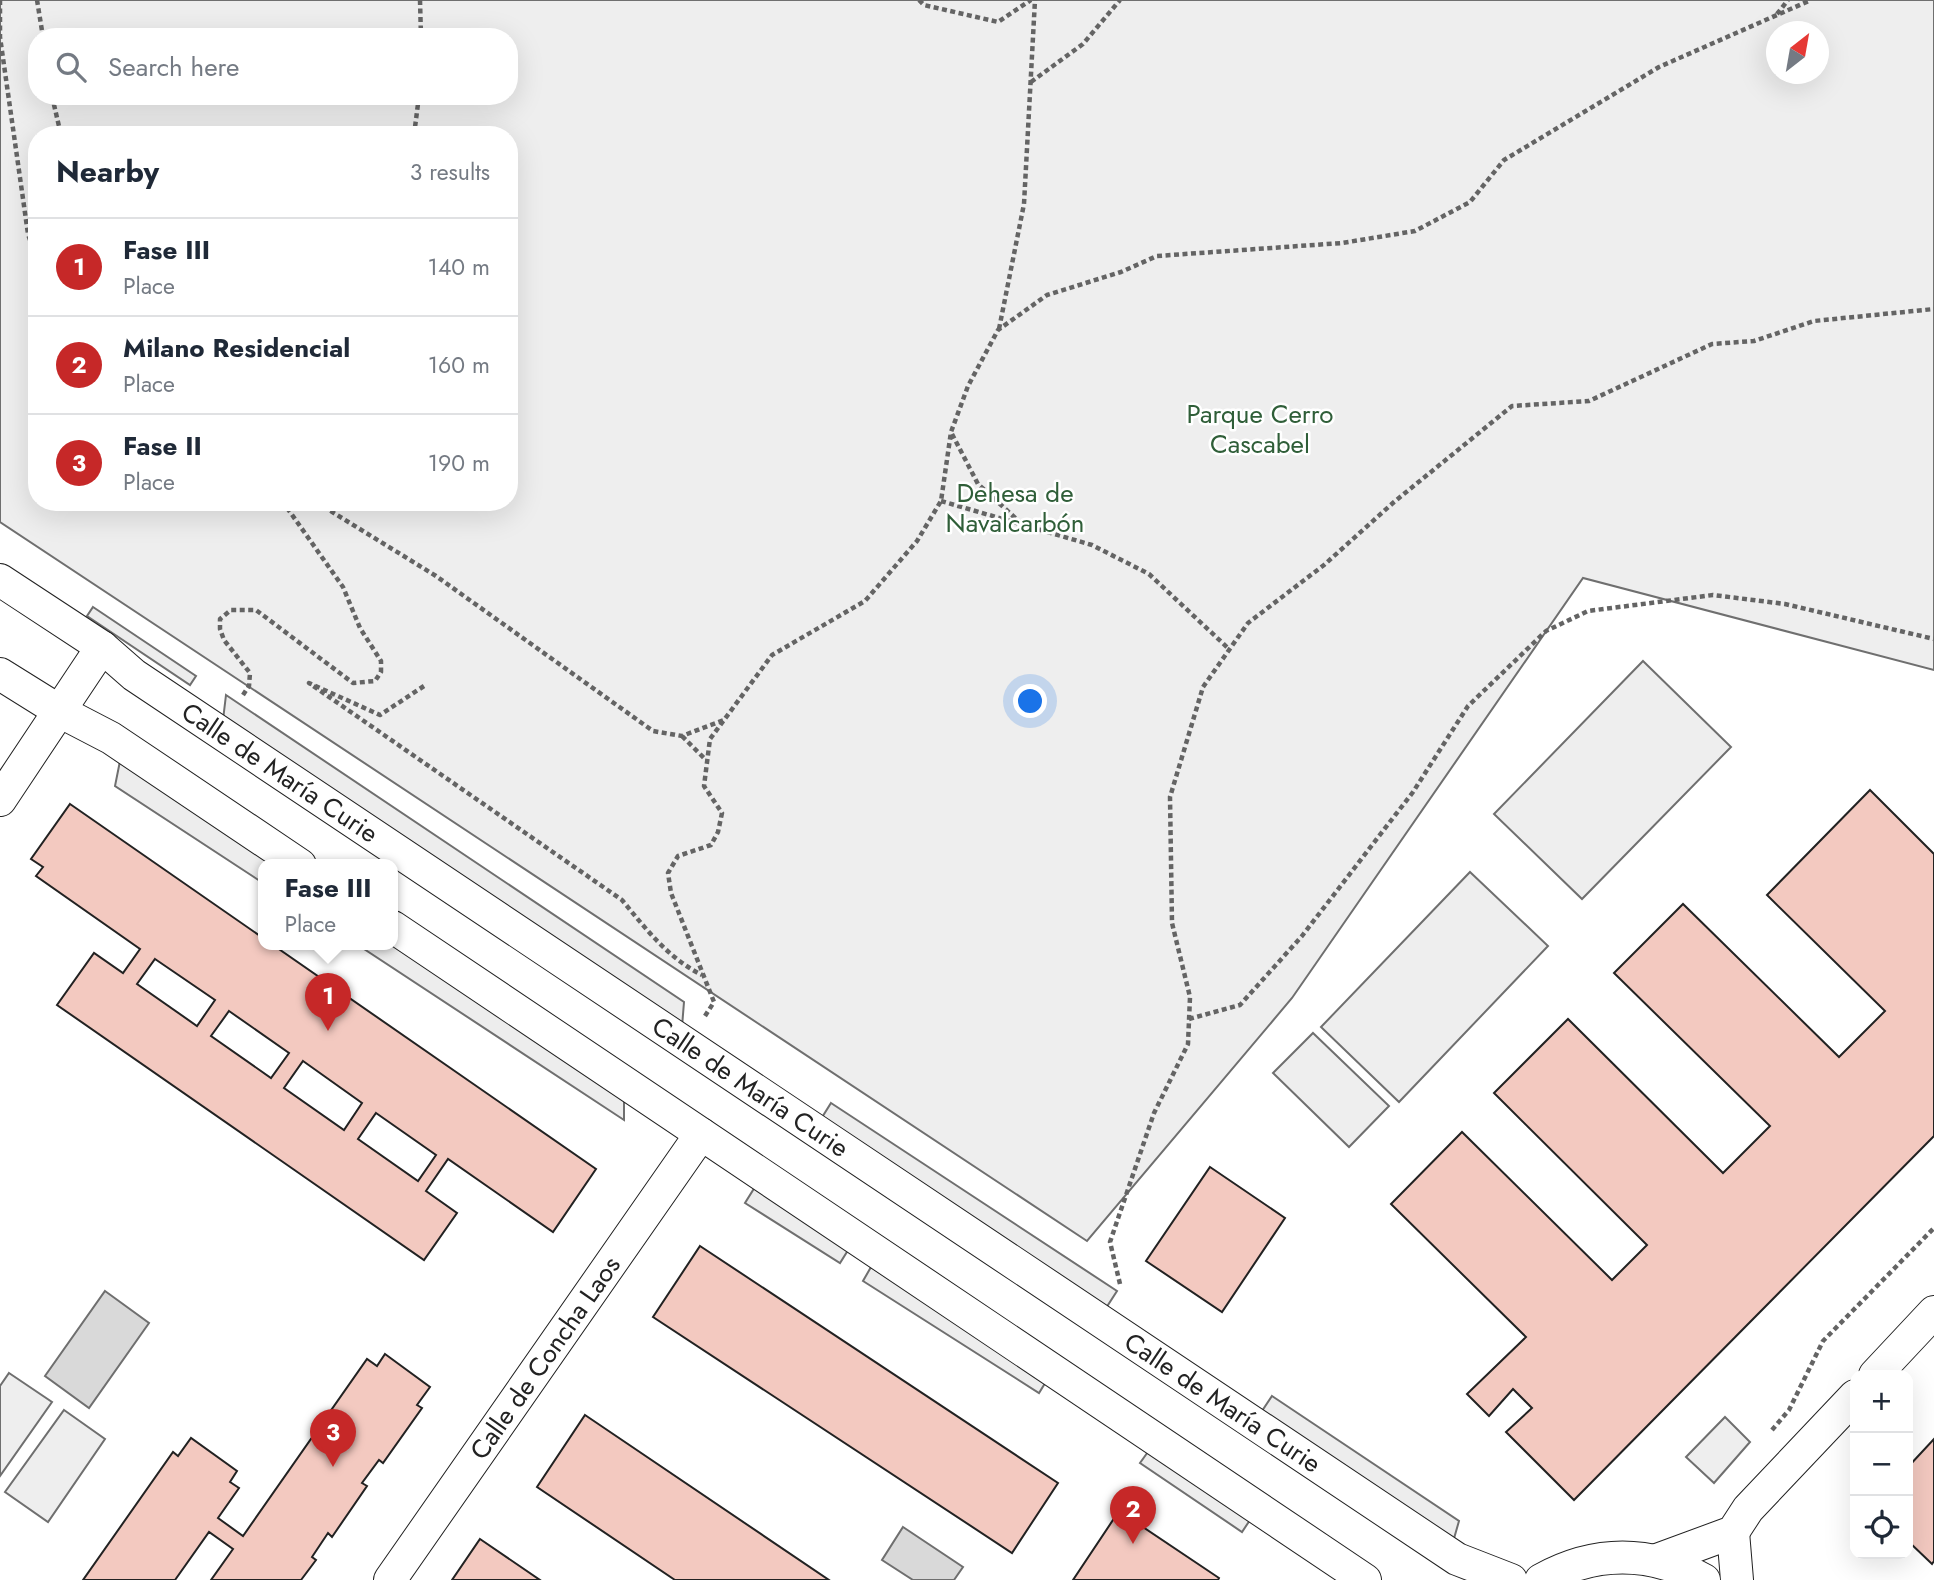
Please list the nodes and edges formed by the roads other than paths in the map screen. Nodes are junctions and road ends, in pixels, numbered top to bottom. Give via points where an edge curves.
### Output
1 (0, 580) edge
2 (102, 647) junction
3 (0, 674) edge
4 (61, 712) junction
5 (0, 800) edge
6 (291, 859) edge
7 (398, 930) edge
8 (701, 1134) junction
9 (1934, 1312) edge
10 (1880, 1370) edge
11 (1850, 1401) edge
12 (1733, 1532) junction
13 (1657, 1560) junction
14 (390, 1580) edge
15 (1365, 1580) edge
16 (1511, 1580) edge
17 (1541, 1580) edge
18 (1704, 1580) edge
19 (1737, 1580) edge

1 - 2 street, Calle de María Curie
2 - 4 street
2 - 16 street, Calle de María Curie via 134,675 1457,1559
3 - 4 street
4 - 5 street
4 - 6 street via 111,738
7 - 8 street
8 - 14 street, Calle de Concha Laos
8 - 15 street
9 - 10 street
11 - 12 street via 1748,1509
12 - 13 street
12 - 19 street
13 - 17 street via 1593,1559
13 - 18 street

